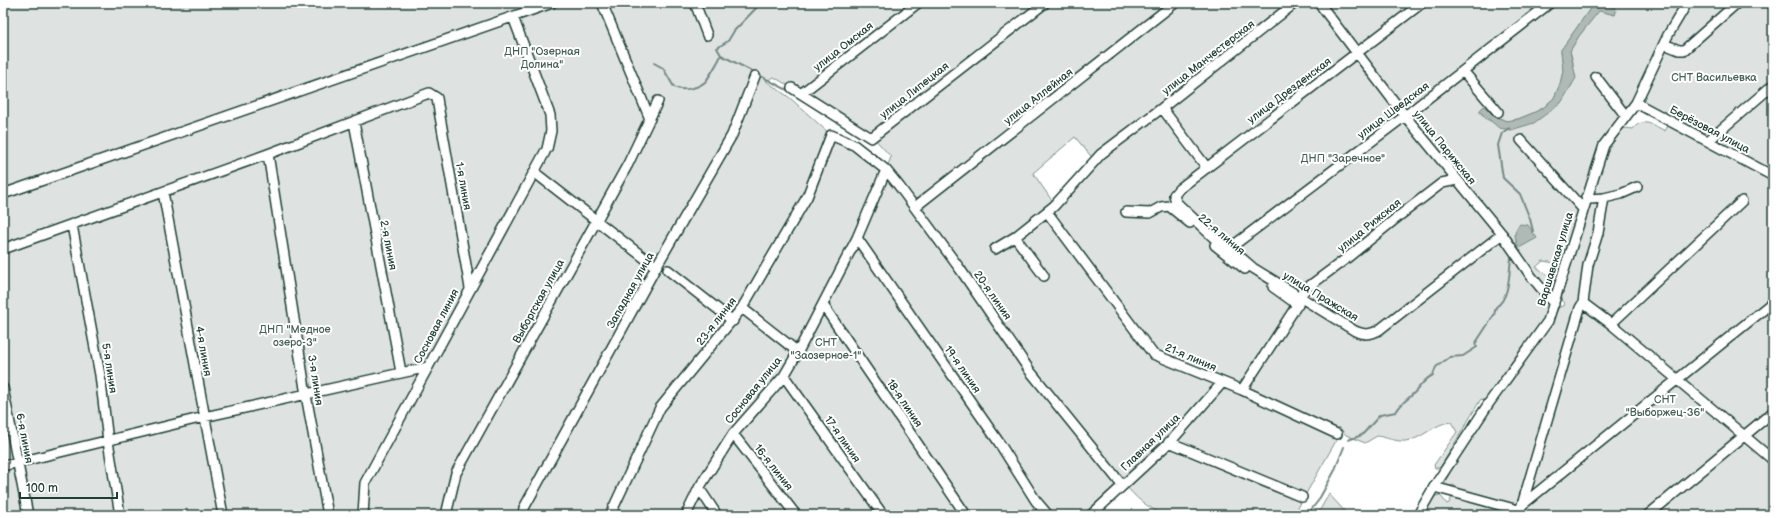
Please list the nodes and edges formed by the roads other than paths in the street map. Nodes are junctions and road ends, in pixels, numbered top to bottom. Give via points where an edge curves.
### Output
1 (552, 3) edge
2 (602, 3) edge
3 (695, 3) edge
4 (918, 3) edge
5 (1175, 3) edge
6 (1295, 3) edge
7 (1319, 3) edge
8 (1422, 3) edge
9 (1550, 3) edge
10 (1686, 3) edge
11 (1737, 3) edge
12 (1043, 4) edge
13 (513, 17) junction
14 (707, 35) dead end
15 (1664, 44) junction
16 (1358, 53) junction
17 (1463, 71) junction
18 (755, 76) dead end
19 (1596, 77) dead end
20 (1773, 85) edge
21 (792, 88) dead end
22 (802, 93) junction
23 (658, 101) dead end
24 (1636, 103) junction
25 (1162, 108) junction
26 (1498, 112) dead end
27 (1627, 114) junction
28 (1405, 116) junction
29 (650, 119) junction
30 (354, 122) junction
31 (831, 135) joint
32 (1521, 140) dead end
33 (1708, 141) junction
34 (268, 154) junction
35 (1207, 168) junction
36 (886, 170) junction
37 (534, 172) junction
38 (1773, 176) edge
39 (1457, 180) junction
40 (1637, 187) dead end
41 (163, 192) junction
42 (3, 194) edge
43 (1174, 197) joint
44 (1586, 197) junction
45 (1604, 198) junction
46 (1742, 200) dead end
47 (915, 207) junction
48 (1583, 209) junction
49 (1047, 212) junction
50 (1126, 212) dead end
51 (597, 220) junction
52 (72, 225) junction
53 (1502, 234) junction
54 (1015, 237) junction
55 (857, 238) junction
56 (1230, 248) junction
57 (3, 249) edge
58 (995, 249) dead end
59 (656, 267) junction
60 (668, 270) dead end
61 (1044, 276) dead end
62 (470, 288) junction
63 (1299, 301) junction
64 (1773, 302) edge
65 (1583, 303) junction
66 (1554, 304) junction
67 (823, 305) junction
68 (742, 308) junction
69 (733, 320) junction
70 (1611, 324) junction
71 (798, 352) junction
72 (428, 367) junction
73 (401, 372) junction
74 (784, 376) junction
75 (1678, 380) junction
76 (1222, 383) junction
77 (3, 388) edge
78 (1242, 390) junction
79 (306, 395) junction
80 (1773, 412) edge
81 (204, 418) junction
82 (733, 434) junction
83 (1337, 434) dead end
84 (1743, 436) junction
85 (108, 442) junction
86 (1169, 442) junction
87 (1773, 460) edge
88 (18, 463) junction
89 (3, 466) edge
90 (1122, 485) junction
91 (1434, 487) junction
92 (700, 488) junction
93 (1302, 497) dead end
94 (1519, 510) edge
95 (28, 515) edge
96 (120, 515) edge
97 (223, 515) edge
98 (328, 515) edge
99 (363, 515) edge
100 (446, 515) edge
101 (523, 515) edge
102 (610, 515) edge
103 (686, 515) edge
104 (717, 515) edge
105 (796, 515) edge
106 (883, 515) edge
107 (966, 515) edge
108 (1048, 515) edge
109 (1091, 515) edge
110 (1418, 515) edge
111 (1648, 515) edge

1 - 13 street
2 - 29 street
3 - 14 street
4 - 22 street, улица Омская
5 - 47 street, улица Аллейная
6 - 25 street, улица Манчестерская
7 - 16 street, улица Парижская
8 - 16 street, улица Дрезденская
9 - 17 street, улица Шведская
10 - 15 street, Варшавская улица
11 - 15 street via 1684,50
12 - 22 street, улица Липецкая via 872,138
13 - 37 street, Сосновая линия via 550,114 551,131 546,150
13 - 42 street
15 - 24 street, Варшавская улица
16 - 28 street, улица Парижская
16 - 35 street, улица Дрезденская
17 - 26 street
17 - 28 street, улица Шведская
18 - 59 street, Западная улица via 732,135
19 - 27 street
20 - 33 street
21 - 22 street, улица Липецкая
23 - 29 street, Выборгская улица
24 - 27 street, Варшавская улица
24 - 33 street, Берёзовая улица
25 - 35 street
25 - 49 street, улица Манчестерская via 1101,154
27 - 44 street, Варшавская улица via 1604,145
28 - 39 street, улица Парижская
28 - 56 street, улица Шведская
29 - 51 street, Выборгская улица
30 - 34 street
30 - 62 street, 1-я линия via 430,93 437,98
30 - 73 street, 2-я линия
31 - 36 street, 20-я линия via 854,145
31 - 68 street, 23-я линия via 807,197
32 - 48 street
33 - 38 street, Берёзовая улица
34 - 41 street
34 - 79 street, 3-я линия
35 - 43 street, улица Дрезденская via 1179,189
36 - 47 street, 20-я линия
36 - 55 street, Сосновая улица
37 - 51 street
37 - 62 street, Сосновая линия
39 - 53 street, улица Парижская
39 - 63 street, улица Рижская via 1442,183 1411,206 1308,287
40 - 45 street
41 - 52 street
41 - 81 street, 4-я линия
43 - 56 street, улица Пражская via 1206,231
44 - 45 street
44 - 48 street, Варшавская улица
45 - 65 street via 1598,233 1588,265
46 - 70 street
47 - 90 street, 20-я линия via 1030,370
48 - 66 street, Варшавская улица
49 - 54 street, улица Манчестерская
49 - 76 street, 21-я линия via 1153,354
50 - 63 street, 22-я линия via 1150,213 1169,206 1227,255
51 - 59 street
51 - 100 street, Выборгская улица via 456,473
52 - 57 street
52 - 85 street, 5-я линия via 100,375
53 - 63 street, улица Пражская via 1372,333 1362,334 1355,331
53 - 66 street, улица Парижская
54 - 58 street, улица Манчестерская
54 - 61 street
55 - 67 street, Сосновая улица
55 - 108 street, 19-я линия
56 - 63 street, улица Пражская
59 - 101 street, Западная улица via 524,508
60 - 69 street
62 - 72 street, Сосновая линия
63 - 78 street, улица Рижская
64 - 75 street
65 - 70 street
65 - 94 street
66 - 91 street, Варшавская улица via 1548,321
67 - 71 street, Сосновая улица
67 - 107 street, 18-я линия
68 - 69 street, 23-я линия
68 - 71 street
69 - 102 street, 23-я линия via 660,408
70 - 75 street
71 - 74 street, Сосновая улица
72 - 73 street
72 - 99 street, Сосновая линия via 364,483
73 - 79 street
74 - 82 street, Сосновая улица
74 - 106 street, 17-я линия
75 - 84 street
75 - 94 street
76 - 78 street, 21-я линия
76 - 86 street, Главная улица
77 - 88 street, 6-я линия
78 - 83 street, 21-я линия
79 - 81 street
79 - 98 street, 3-я линия
80 - 84 street
81 - 85 street
81 - 97 street, 4-я линия
82 - 92 street, Сосновая улица
82 - 105 street, 16-я линия
84 - 87 street
84 - 111 street
85 - 88 street
85 - 96 street, 5-я линия
86 - 90 street, Главная улица
86 - 93 street
88 - 89 street
88 - 95 street, 6-я линия
90 - 109 street, Главная улица
91 - 94 street
91 - 110 street, Варшавская улица
92 - 103 street, Сосновая улица
92 - 104 street

